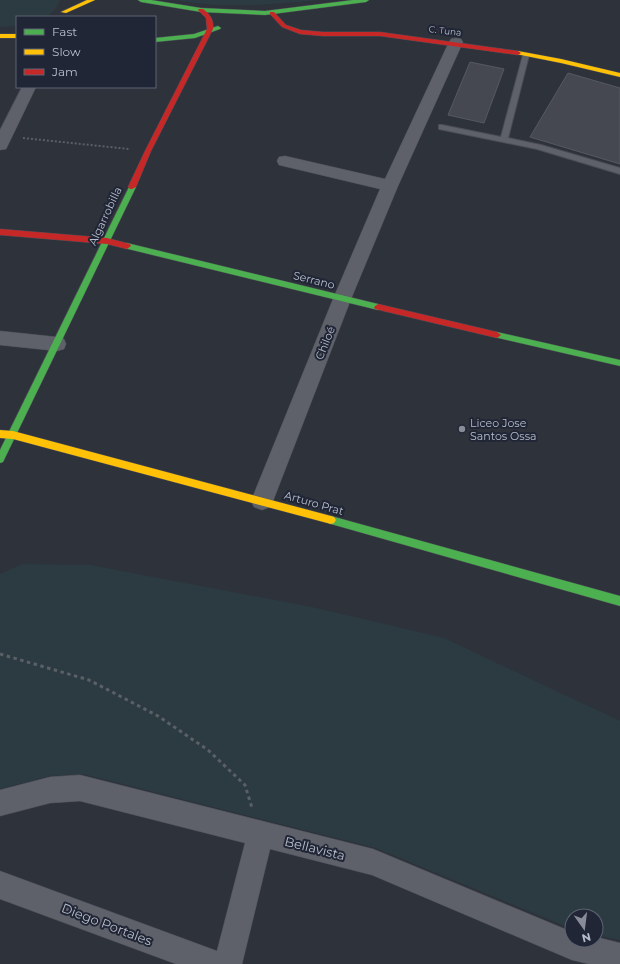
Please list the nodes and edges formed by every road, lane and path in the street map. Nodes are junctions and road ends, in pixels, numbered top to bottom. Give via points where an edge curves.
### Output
1 (71, 0) edge
2 (92, 0) edge
3 (141, 0) edge
4 (366, 0) edge
5 (189, 8) junction
6 (201, 10) junction
7 (268, 13) junction
8 (63, 14) edge
9 (170, 14) dead end
10 (239, 20) dead end
11 (228, 24) dead end
12 (208, 33) junction
13 (156, 40) edge
14 (456, 42) junction
15 (526, 55) junction
16 (620, 75) edge
17 (28, 88) edge
18 (442, 127) dead end
19 (1, 139) edge
20 (504, 140) junction
21 (148, 151) junction
22 (286, 161) dead end
23 (620, 171) edge
24 (390, 186) junction
25 (0, 232) edge
26 (107, 242) junction
27 (342, 299) junction
28 (0, 338) edge
29 (57, 344) junction
30 (620, 363) edge
31 (0, 434) edge
32 (13, 435) junction
33 (0, 459) edge
34 (262, 501) junction
35 (620, 601) edge
36 (0, 654) edge
37 (0, 803) edge
38 (260, 835) junction
39 (0, 885) edge
40 (572, 955) edge
41 (620, 957) edge
42 (214, 964) edge
43 (228, 964) edge

1 - 8 main road
2 - 8 main road
3 - 5 main road
4 - 7 main road
5 - 6 main road
5 - 9 main road
6 - 7 main road
6 - 12 main road via 211,20 212,25
7 - 10 main road
7 - 14 main road, C. Tuna via 287,29 309,33 363,32
11 - 12 main road
12 - 13 main road
12 - 21 main road, Algarrobilla
14 - 15 main road, C. Tuna
14 - 24 street, Chiloé
15 - 16 main road, C. Tuna
15 - 20 lane
17 - 19 street
18 - 20 lane
19 - 21 path
20 - 23 lane via 538,147
21 - 26 main road, Algarrobilla
22 - 24 street
24 - 27 street, Chiloé
25 - 26 main road, Serrano
26 - 27 main road, Serrano
26 - 29 main road, Algarrobilla
27 - 30 main road, Serrano
27 - 34 street, Chiloé
28 - 29 street
29 - 32 main road, Algarrobilla
31 - 32 main road, Arturo Prat
32 - 33 main road, Algarrobilla
32 - 34 main road, Arturo Prat
34 - 35 main road, Arturo Prat
36 - 38 path via 90,680 158,716 208,750 245,785
37 - 38 street, Bellavista via 50,790 80,788
38 - 40 street, Bellavista via 373,862
38 - 43 street
39 - 42 street, Diego Portales
40 - 41 street, Bellavista

